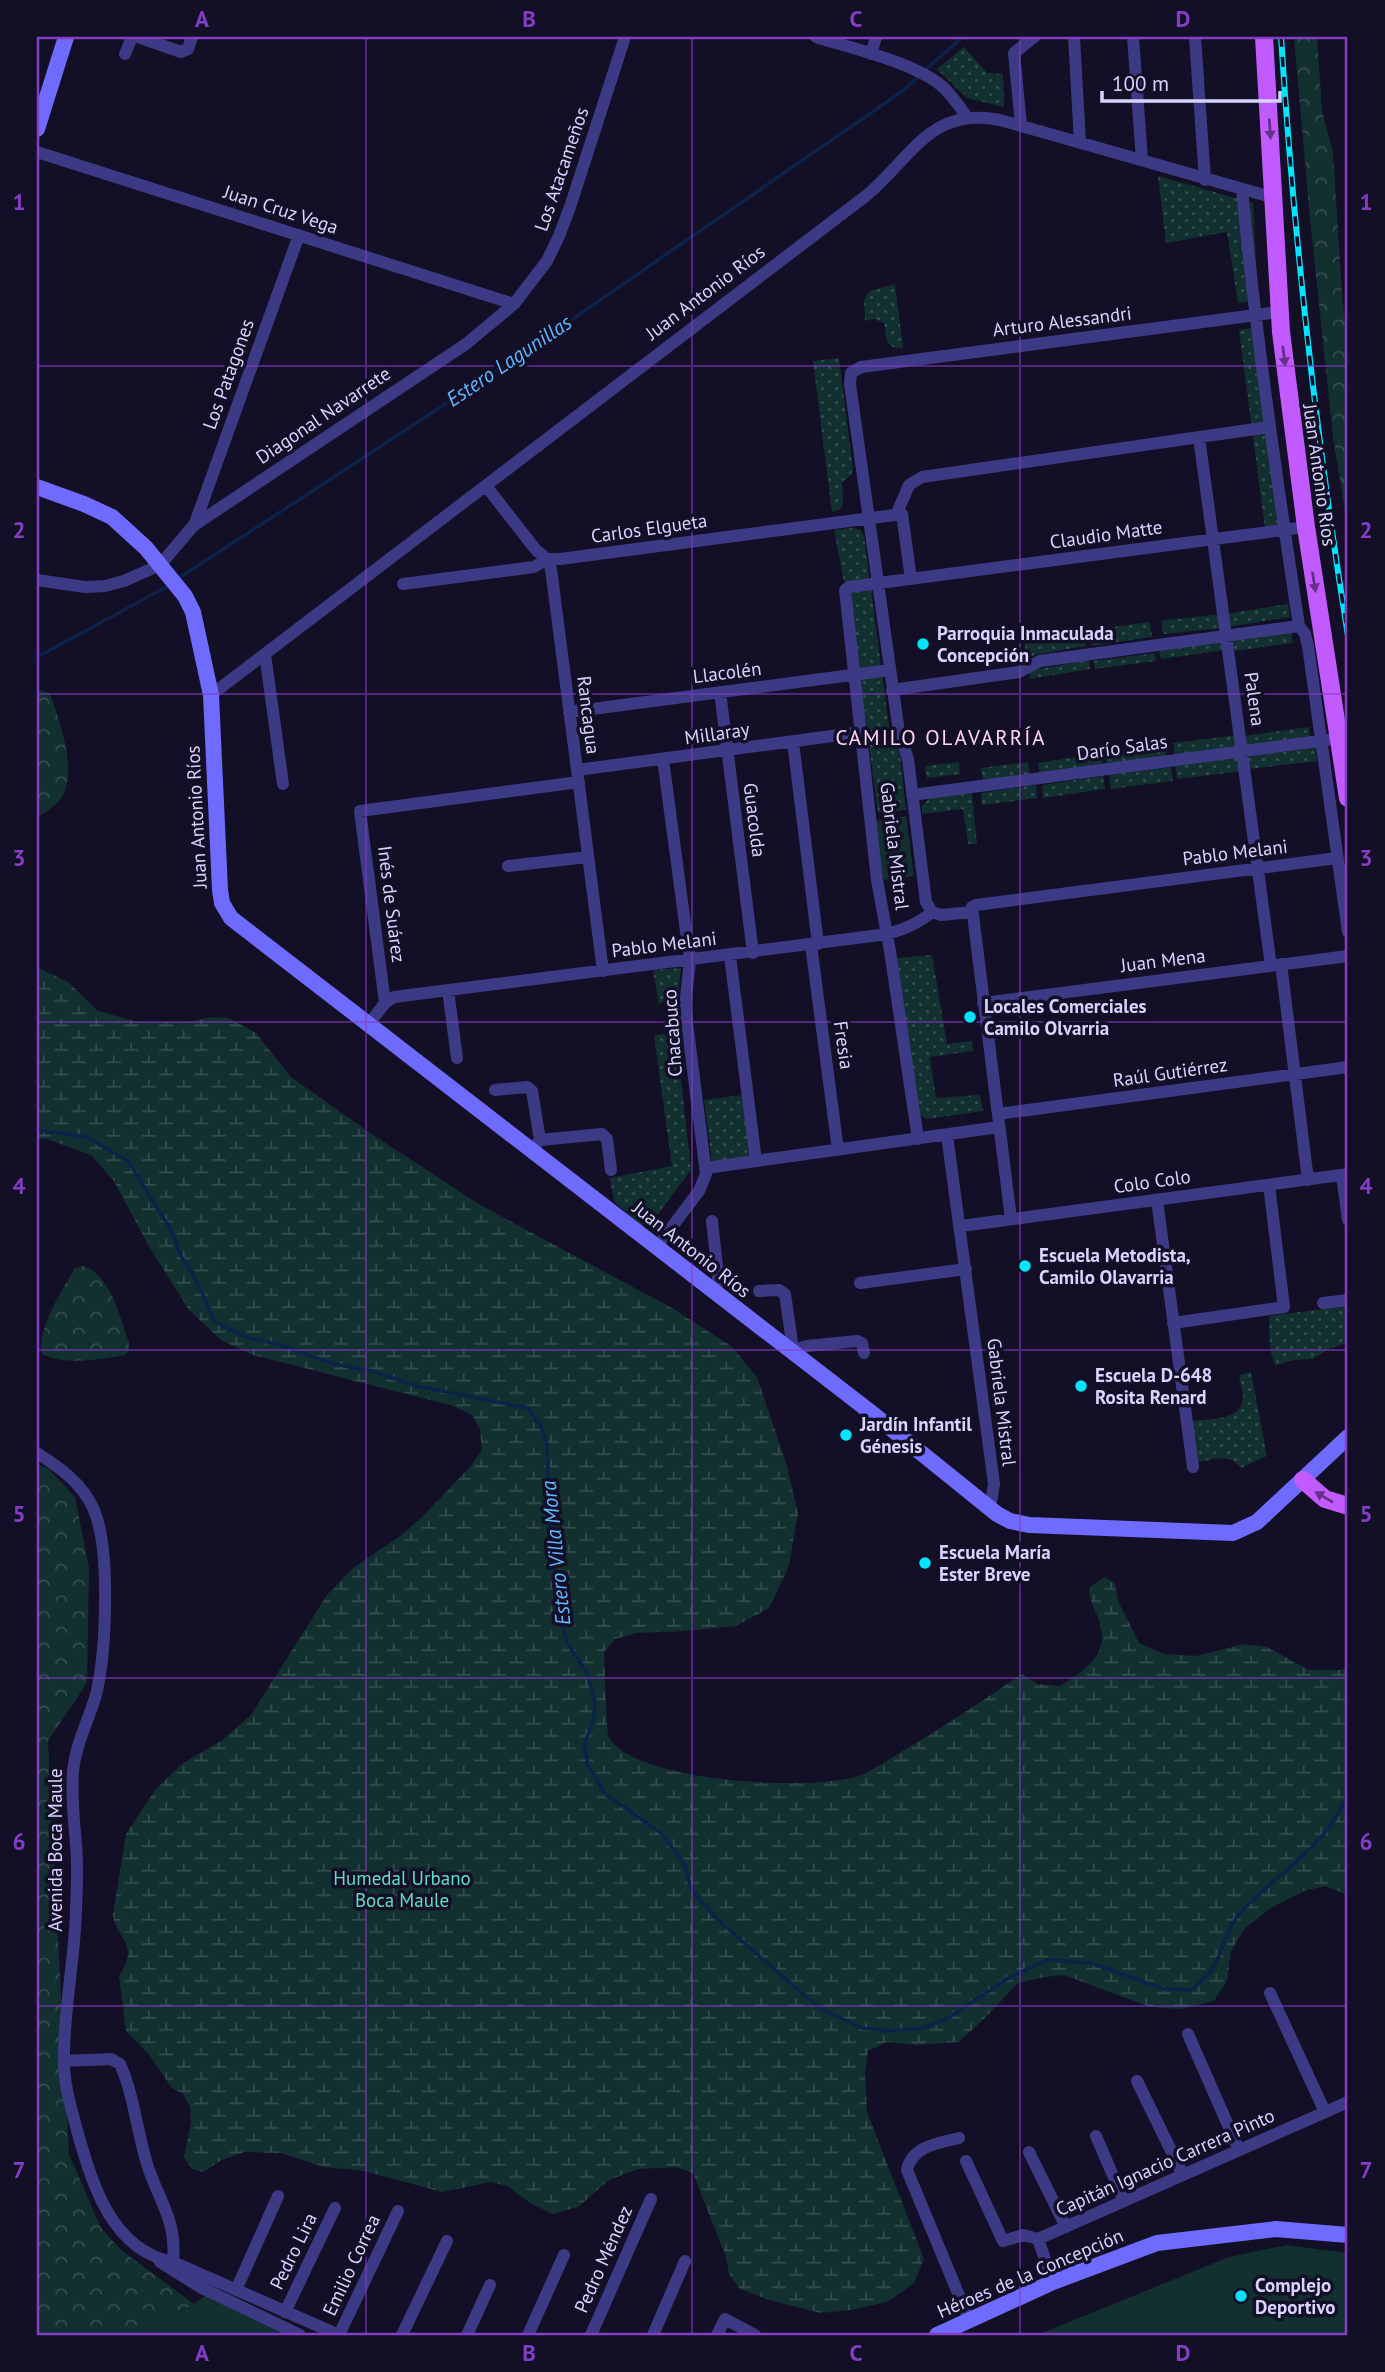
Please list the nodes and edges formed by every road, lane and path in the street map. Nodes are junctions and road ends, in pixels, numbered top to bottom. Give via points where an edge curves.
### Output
1 (65, 37) edge
2 (132, 37) edge
3 (138, 37) edge
4 (192, 37) edge
5 (625, 37) edge
6 (816, 37) edge
7 (876, 37) edge
8 (1034, 37) edge
9 (1074, 37) edge
10 (1133, 37) edge
11 (1195, 37) edge
12 (1264, 37) edge
13 (125, 54) dead end
14 (871, 54) junction
15 (967, 117) junction
16 (1021, 125) junction
17 (37, 129) edge
18 (1080, 142) junction
19 (37, 152) edge
20 (1142, 160) junction
21 (1205, 180) junction
22 (1242, 190) junction
23 (1275, 198) junction
24 (299, 235) junction
25 (514, 304) junction
26 (1279, 312) junction
27 (1255, 315) junction
28 (852, 373) joint
29 (1269, 427) junction
30 (1199, 437) junction
31 (486, 486) junction
32 (37, 487) edge
33 (899, 514) junction
34 (868, 519) junction
35 (194, 526) junction
36 (1306, 527) junction
37 (1284, 530) junction
38 (1213, 539) junction
39 (547, 559) junction
40 (165, 571) junction
41 (37, 579) edge
42 (911, 579) junction
43 (403, 584) dead end
44 (877, 584) junction
45 (1298, 626) junction
46 (1226, 635) junction
47 (265, 654) junction
48 (890, 670) junction
49 (855, 675) junction
50 (892, 690) junction
51 (720, 692) junction
52 (211, 695) junction
53 (569, 712) junction
54 (862, 732) junction
55 (1329, 740) junction
56 (793, 742) junction
57 (727, 751) junction
58 (1243, 751) junction
59 (663, 759) junction
60 (578, 776) junction
61 (283, 784) dead end
62 (912, 795) junction
63 (1348, 798) edge
64 (360, 811) joint
65 (588, 857) junction
66 (1337, 858) junction
67 (508, 866) dead end
68 (1258, 869) junction
69 (972, 910) junction
70 (932, 912) junction
71 (1348, 932) edge
72 (887, 934) junction
73 (814, 945) junction
74 (753, 953) junction
75 (730, 956) junction
76 (1348, 956) edge
77 (690, 961) junction
78 (1276, 965) junction
79 (603, 971) junction
80 (448, 990) junction
81 (385, 1003) junction
82 (983, 1003) junction
83 (368, 1024) junction
84 (457, 1058) dead end
85 (1348, 1067) edge
86 (1295, 1074) junction
87 (495, 1090) dead end
88 (999, 1121) junction
89 (947, 1135) junction
90 (918, 1139) junction
91 (535, 1145) junction
92 (838, 1150) junction
93 (756, 1161) junction
94 (706, 1168) junction
95 (611, 1170) dead end
96 (1345, 1175) edge
97 (1308, 1180) junction
98 (1269, 1185) junction
99 (1157, 1200) junction
100 (1011, 1219) junction
101 (1348, 1220) edge
102 (712, 1221) dead end
103 (961, 1226) junction
104 (656, 1248) junction
105 (966, 1269) junction
106 (860, 1283) dead end
107 (759, 1291) dead end
108 (713, 1292) junction
109 (1348, 1300) edge
110 (1323, 1303) dead end
111 (1173, 1323) junction
112 (790, 1351) junction
113 (864, 1353) dead end
114 (1348, 1437) edge
115 (37, 1453) edge
116 (1193, 1467) dead end
117 (1303, 1480) junction
118 (1348, 1506) edge
119 (990, 1508) junction
120 (1270, 1993) dead end
121 (1188, 2034) dead end
122 (64, 2061) junction
123 (1137, 2081) dead end
124 (1348, 2102) edge
125 (1325, 2112) junction
126 (1096, 2136) dead end
127 (959, 2138) dead end
128 (1239, 2150) junction
129 (1029, 2152) dead end
130 (966, 2161) dead end
131 (1183, 2175) junction
132 (278, 2196) dead end
133 (651, 2199) dead end
134 (1125, 2201) junction
135 (335, 2208) dead end
136 (398, 2211) dead end
137 (1066, 2227) junction
138 (1348, 2235) edge
139 (1038, 2239) junction
140 (447, 2241) dead end
141 (564, 2255) dead end
142 (153, 2258) junction
143 (685, 2261) dead end
144 (173, 2262) junction
145 (1053, 2282) junction
146 (490, 2284) dead end
147 (236, 2290) junction
148 (285, 2312) junction
149 (970, 2322) junction
150 (300, 2335) edge
151 (339, 2335) edge
152 (402, 2335) edge
153 (467, 2335) edge
154 (528, 2335) edge
155 (591, 2335) edge
156 (653, 2335) edge
157 (717, 2335) edge
158 (755, 2335) edge
159 (937, 2335) edge

1 - 17 street
2 - 13 street
3 - 4 street via 181,52
5 - 25 street, Los Atacameños via 559,236 547,261
6 - 14 street
7 - 14 street
8 - 16 street via 1014,53
9 - 18 street
10 - 20 street
11 - 21 street
12 -> 23 main road, Juan Antonio Ríos
14 - 15 street via 933,80
15 - 16 street, Juan Antonio Ríos
15 - 31 street, Juan Antonio Ríos via 925,136 867,195
16 - 18 street, Juan Antonio Ríos
18 - 20 street, Juan Antonio Ríos
19 - 24 street, Juan Cruz Vega
20 - 21 street, Juan Antonio Ríos
21 - 22 street, Juan Antonio Ríos
22 - 23 street, Juan Antonio Ríos
22 - 27 street
23 - 26 main road, Juan Antonio Ríos
24 - 25 street, Juan Cruz Vega
24 - 35 street, Los Patagones
25 - 35 street, Diagonal Navarrete via 466,344
26 - 27 street, Arturo Alessandri
26 -> 36 main road, Juan Antonio Ríos
27 - 28 street, Arturo Alessandri via 861,367
27 - 29 street
28 - 34 street, Gabriela Mistral
29 - 30 street
29 - 37 street
30 - 33 street via 922,477 909,485
30 - 38 street, Palena
31 - 39 street
31 - 47 street, Juan Antonio Ríos
32 - 40 street, Juan Antonio Ríos via 112,517
33 - 34 street, Carlos Elgueta
33 - 42 street
34 - 39 street, Carlos Elgueta
34 - 44 street, Gabriela Mistral
35 - 40 street, Diagonal Navarrete
36 - 37 street, Claudio Matte
36 -> 55 main road, Juan Antonio Ríos
37 - 38 street, Claudio Matte
37 - 45 street
38 - 42 street, Claudio Matte
38 - 46 street, Palena
39 - 43 street, Carlos Elgueta via 534,568
39 - 53 street, Rancagua
40 - 41 street via 95,587
40 - 52 street, Juan Antonio Ríos via 185,596 197,622
42 - 44 street, Claudio Matte
44 - 48 street, Gabriela Mistral
44 - 49 street, Gabriela Mistral via 849,587 844,592
45 - 46 street
45 - 55 street via 1305,634
46 - 50 street via 1040,661 1015,673
46 - 58 street, Palena
47 - 52 street, Juan Antonio Ríos
47 - 61 street
48 - 49 street, Llacolén
48 - 50 street, Gabriela Mistral
49 - 51 street, Llacolén
49 - 54 street, Gabriela Mistral
50 - 62 street, Gabriela Mistral
51 - 53 street, Llacolén
51 - 57 street, Guacolda
52 - 83 street, Juan Antonio Ríos via 224,908 235,922
53 - 60 street, Rancagua
54 - 56 street, Millaray
54 - 72 street, Gabriela Mistral
55 - 58 street, Darío Salas
55 - 63 main road, Juan Antonio Ríos
55 - 66 street
56 - 57 street, Millaray
56 - 73 street, Fresia
57 - 59 street, Millaray
57 - 74 street, Guacolda
58 - 62 street, Darío Salas
58 - 68 street, Palena
59 - 60 street, Millaray
59 - 77 street, Chacabuco
60 - 64 street, Millaray
60 - 65 street, Rancagua
62 - 70 street, Gabriela Mistral via 926,902
64 - 81 street, Inés de Suárez
65 - 67 street
65 - 79 street, Rancagua
66 - 68 street, Pablo Melani
66 - 71 street
68 - 69 street, Pablo Melani via 976,905
68 - 78 street, Palena
69 - 70 street, Pablo Melani
69 - 82 street
70 - 72 street, Pablo Melani
72 - 73 street, Pablo Melani
72 - 90 street, Gabriela Mistral
73 - 74 street, Pablo Melani
73 - 92 street, Fresia
74 - 75 street, Pablo Melani
75 - 77 street, Pablo Melani
75 - 93 street
76 - 78 street, Juan Mena
77 - 79 street, Pablo Melani
77 - 94 street, Chacabuco via 685,1006
78 - 82 street, Juan Mena
78 - 86 street, Palena
79 - 80 street, Pablo Melani
80 - 81 street, Pablo Melani
80 - 84 street
81 - 83 street
82 - 88 street
83 - 91 street, Juan Antonio Ríos
85 - 86 street, Raúl Gutiérrez
86 - 88 street, Raúl Gutiérrez
86 - 97 street, Palena
87 - 91 street via 527,1087 532,1091
88 - 89 street, Raúl Gutiérrez
88 - 100 street
89 - 90 street, Raúl Gutiérrez
89 - 103 street, Gabriela Mistral
90 - 92 street, Raúl Gutiérrez
91 - 95 street via 604,1135
91 - 104 street, Juan Antonio Ríos
92 - 93 street, Raúl Gutiérrez
93 - 94 street, Raúl Gutiérrez
94 - 104 street via 703,1185
96 - 97 street, Colo Colo
96 - 101 street
97 - 98 street, Colo Colo
98 - 99 street, Colo Colo
98 - 111 street via 1284,1307
99 - 100 street, Colo Colo
99 - 111 street
100 - 103 street, Colo Colo
102 - 108 street via 718,1275
103 - 105 street, Gabriela Mistral
104 - 108 street, Juan Antonio Ríos
105 - 106 street
105 - 119 street, Gabriela Mistral via 994,1484
107 - 112 street via 785,1294
108 - 112 street, Juan Antonio Ríos
109 - 110 street
111 - 116 street
112 - 113 street via 857,1341
112 - 119 street, Juan Antonio Ríos
114 - 117 street, Juan Antonio Ríos
115 - 122 street, Avenida Boca Maule via 79,1486 92,1506 104,1542 102,1663 73,1773 76,1910
118 -> 117 main road via 1325,1499
117 - 119 street, Juan Antonio Ríos via 1257,1522 1224,1534 1029,1525 1002,1518
120 - 125 street
121 - 128 street
122 - 142 street, Avenida Boca Maule via 68,2097 93,2181 114,2223
122 - 144 street via 111,2059 120,2064 147,2166 172,2226
123 - 131 street
124 - 125 street, Capitán Ignacio Carrera Pinto
125 - 128 street, Capitán Ignacio Carrera Pinto
126 - 134 street
127 - 149 street via 923,2148 907,2170
128 - 131 street, Capitán Ignacio Carrera Pinto
129 - 137 street
130 - 139 street via 1003,2241 1023,2235
131 - 134 street, Capitán Ignacio Carrera Pinto
132 - 147 street
133 - 155 street, Pedro Méndez
134 - 137 street, Capitán Ignacio Carrera Pinto
135 - 148 street, Pedro Lira
136 - 151 street, Emilio Correa
137 - 139 street, Capitán Ignacio Carrera Pinto
138 - 145 street, Héroes de la Concepción via 1276,2229 1157,2243
139 - 145 street
140 - 152 street
141 - 154 street
142 - 144 street, Avenida Boca Maule
142 - 150 street via 200,2287
143 - 156 street
144 - 147 street, Avenida Boca Maule
145 - 149 street, Héroes de la Concepción
146 - 153 street
147 - 148 street, Avenida Boca Maule
148 - 151 street, Avenida Boca Maule
149 - 159 street, Héroes de la Concepción
157 - 158 street via 725,2319

